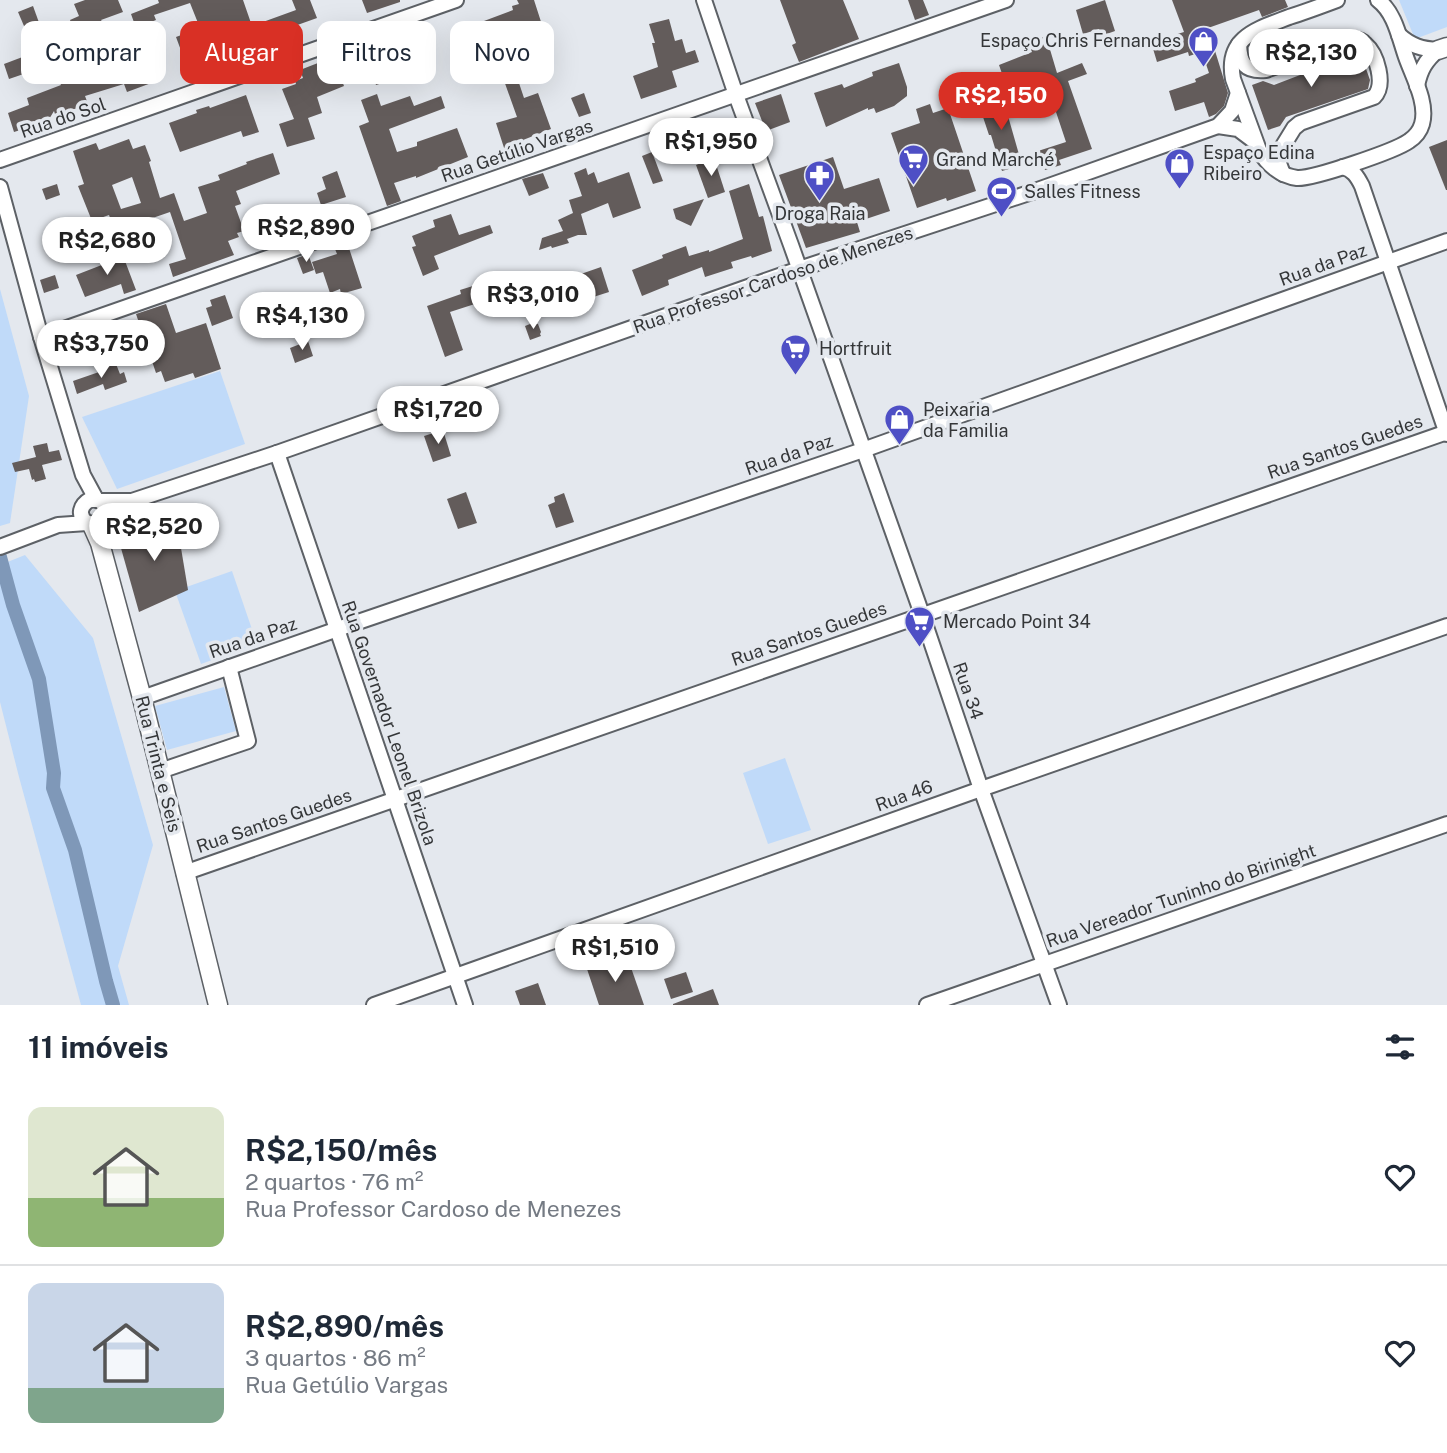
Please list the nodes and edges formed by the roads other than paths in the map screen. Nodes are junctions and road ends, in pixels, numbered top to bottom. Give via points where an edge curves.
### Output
1 (456, 0) edge
2 (704, 0) edge
3 (1006, 0) edge
4 (1294, 0) edge
5 (1337, 0) edge
6 (1379, 0) edge
7 (1289, 17) junction
8 (1398, 34) junction
9 (1239, 44) junction
10 (1443, 48) edge
11 (1417, 87) junction
12 (1238, 93) junction
13 (736, 94) junction
14 (1218, 126) junction
15 (1255, 142) junction
16 (0, 160) edge
17 (1343, 167) junction
18 (1283, 174) junction
19 (0, 187) edge
20 (1447, 241) edge
21 (1388, 262) junction
22 (799, 269) junction
23 (41, 338) junction
24 (1447, 433) edge
25 (863, 450) junction
26 (277, 453) junction
27 (129, 502) junction
28 (91, 503) junction
29 (95, 522) junction
30 (58, 525) junction
31 (0, 547) edge
32 (922, 615) junction
33 (1447, 626) edge
34 (337, 629) junction
35 (229, 667) junction
36 (142, 698) junction
37 (160, 772) junction
38 (981, 789) junction
39 (394, 799) junction
40 (1447, 824) edge
41 (184, 873) junction
42 (1045, 963) junction
43 (455, 976) junction
44 (218, 1005) edge
45 (374, 1005) edge
46 (465, 1005) edge
47 (927, 1005) edge
48 (1059, 1005) edge

1 - 16 street, Rua do Sol
2 - 13 street, Rua 34
3 - 13 street, Rua Getúlio Vargas
4 - 7 street
5 - 7 street
6 - 8 street
7 - 9 street via 1251,32
8 - 10 street via 1414,46
8 - 11 street
9 - 12 street via 1231,64
9 - 18 street via 1244,65 1260,71 1357,39 1373,54 1380,74 1380,89 1374,97 1293,128 1277,158
10 - 11 street via 1423,66
11 - 17 street via 1424,117 1414,137
12 - 14 street via 1232,111
12 - 15 street
13 - 22 street, Rua 34
13 - 23 street, Rua Getúlio Vargas
14 - 15 street via 1238,129
14 - 22 street, Rua Professor Cardoso de Menezes
15 - 18 street via 1264,158
17 - 18 street via 1306,178
17 - 21 street via 1359,180
19 - 23 street
20 - 21 street, Rua da Paz
21 - 24 street
21 - 25 street, Rua da Paz
22 - 25 street, Rua 34
22 - 26 street, Rua Professor Cardoso de Menezes
23 - 28 street via 83,475 81,487
24 - 32 street, Rua Santos Guedes
25 - 32 street, Rua 34
25 - 34 street, Rua da Paz
26 - 27 street, Rua Professor Cardoso de Menezes
26 - 34 street, Rua Governador Leonel Brizola
27 - 28 street, Rua Professor Cardoso de Menezes
27 - 29 street, Rua Professor Cardoso de Menezes
28 - 29 street via 81,515
28 - 29 street via 106,510
28 - 30 street, Rua Professor Cardoso de Menezes
29 - 30 street, Rua Professor Cardoso de Menezes
29 - 36 main road, Rua Trinta e Seis
30 - 31 street, Rua Professor Cardoso de Menezes
32 - 38 street, Rua 34
32 - 39 street, Rua Santos Guedes
33 - 38 street, Rua 46
34 - 35 street, Rua da Paz
34 - 39 street, Rua Governador Leonel Brizola
35 - 36 street, Rua da Paz
35 - 37 street via 248,741
36 - 37 main road, Rua Trinta e Seis
37 - 41 main road, Rua Trinta e Seis
38 - 42 street, Rua 34
38 - 43 street, Rua 46
39 - 41 street, Rua Santos Guedes
39 - 43 street, Rua Governador Leonel Brizola
40 - 42 street, Rua Vereador Tuninho do Birinight
41 - 44 main road, Rua Trinta e Seis
42 - 47 street, Rua Vereador Tuninho do Birinight
42 - 48 street, Rua 34
43 - 45 street, Rua 46
43 - 46 street, Rua Governador Leonel Brizola

